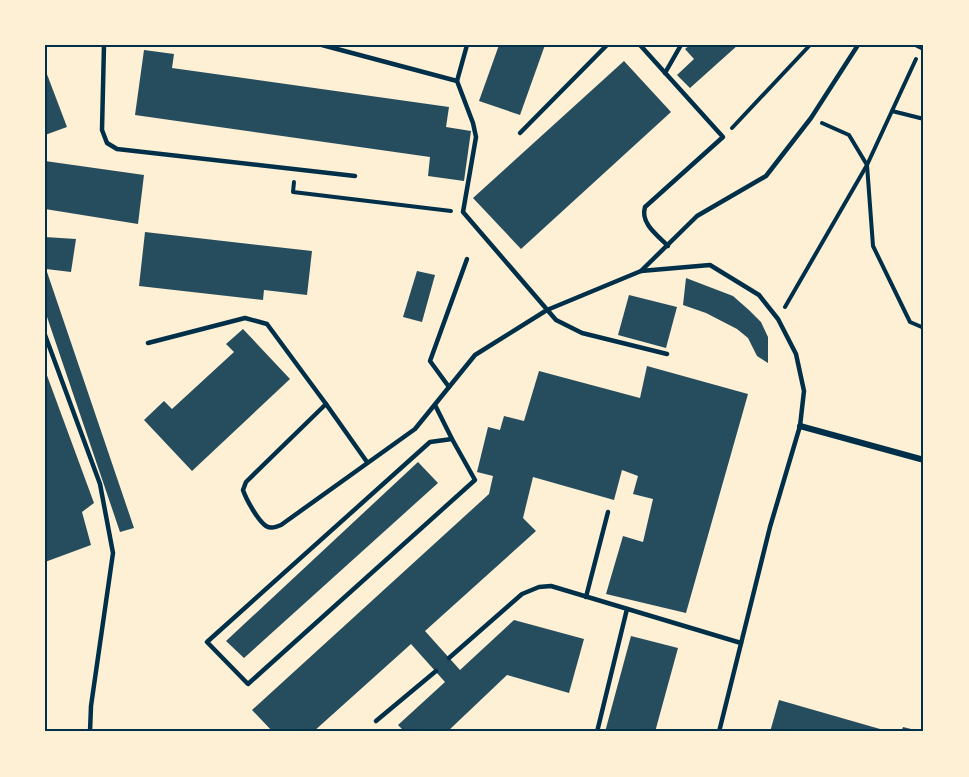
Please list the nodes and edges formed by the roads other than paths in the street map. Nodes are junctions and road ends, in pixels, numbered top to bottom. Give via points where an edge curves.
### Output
1 (104, 45) edge
2 (322, 45) edge
3 (467, 45) edge
4 (607, 45) edge
5 (640, 45) edge
6 (681, 45) edge
7 (858, 45) edge
8 (665, 74) junction
9 (457, 81) junction
10 (520, 133) dead end
11 (355, 176) dead end
12 (668, 246) junction
13 (467, 259) dead end
14 (641, 271) junction
15 (547, 310) junction
16 (45, 335) edge
17 (148, 344) dead end
18 (667, 354) dead end
19 (449, 387) junction
20 (326, 404) junction
21 (435, 405) junction
22 (800, 426) junction
23 (452, 439) junction
24 (924, 460) edge
25 (367, 462) junction
26 (608, 512) dead end
27 (586, 597) junction
28 (627, 609) junction
29 (741, 643) junction
30 (449, 658) dead end
31 (435, 671) dead end
32 (376, 721) dead end
33 (90, 732) edge
34 (597, 732) edge
35 (718, 732) edge

1 - 11 lane via 102,130 107,143 117,149
2 - 9 lane
3 - 9 lane
4 - 10 lane
5 - 8 lane
6 - 8 lane
7 - 12 lane via 811,118 766,176 697,216
8 - 12 lane via 723,137 645,207 646,222
9 - 15 lane via 476,137 463,212
12 - 14 lane
13 - 19 lane via 430,361
14 - 15 lane
14 - 22 lane via 710,265 759,295 778,319 796,354 804,391
15 - 18 lane via 556,320 582,333
15 - 19 lane via 475,356
16 - 33 lane via 100,484 113,553
17 - 20 lane via 245,318 267,324
19 - 21 lane
20 - 25 lane
20 - 25 lane via 246,482 243,490 247,500 266,526 274,528
21 - 23 lane
21 - 25 lane via 415,429
22 - 24 street
22 - 29 lane
23 - 23 lane via 475,480 248,684 207,642 430,442
26 - 27 lane
27 - 28 lane
27 - 30 lane via 551,586 522,594
28 - 29 lane
28 - 34 lane
29 - 35 lane
31 - 32 lane

